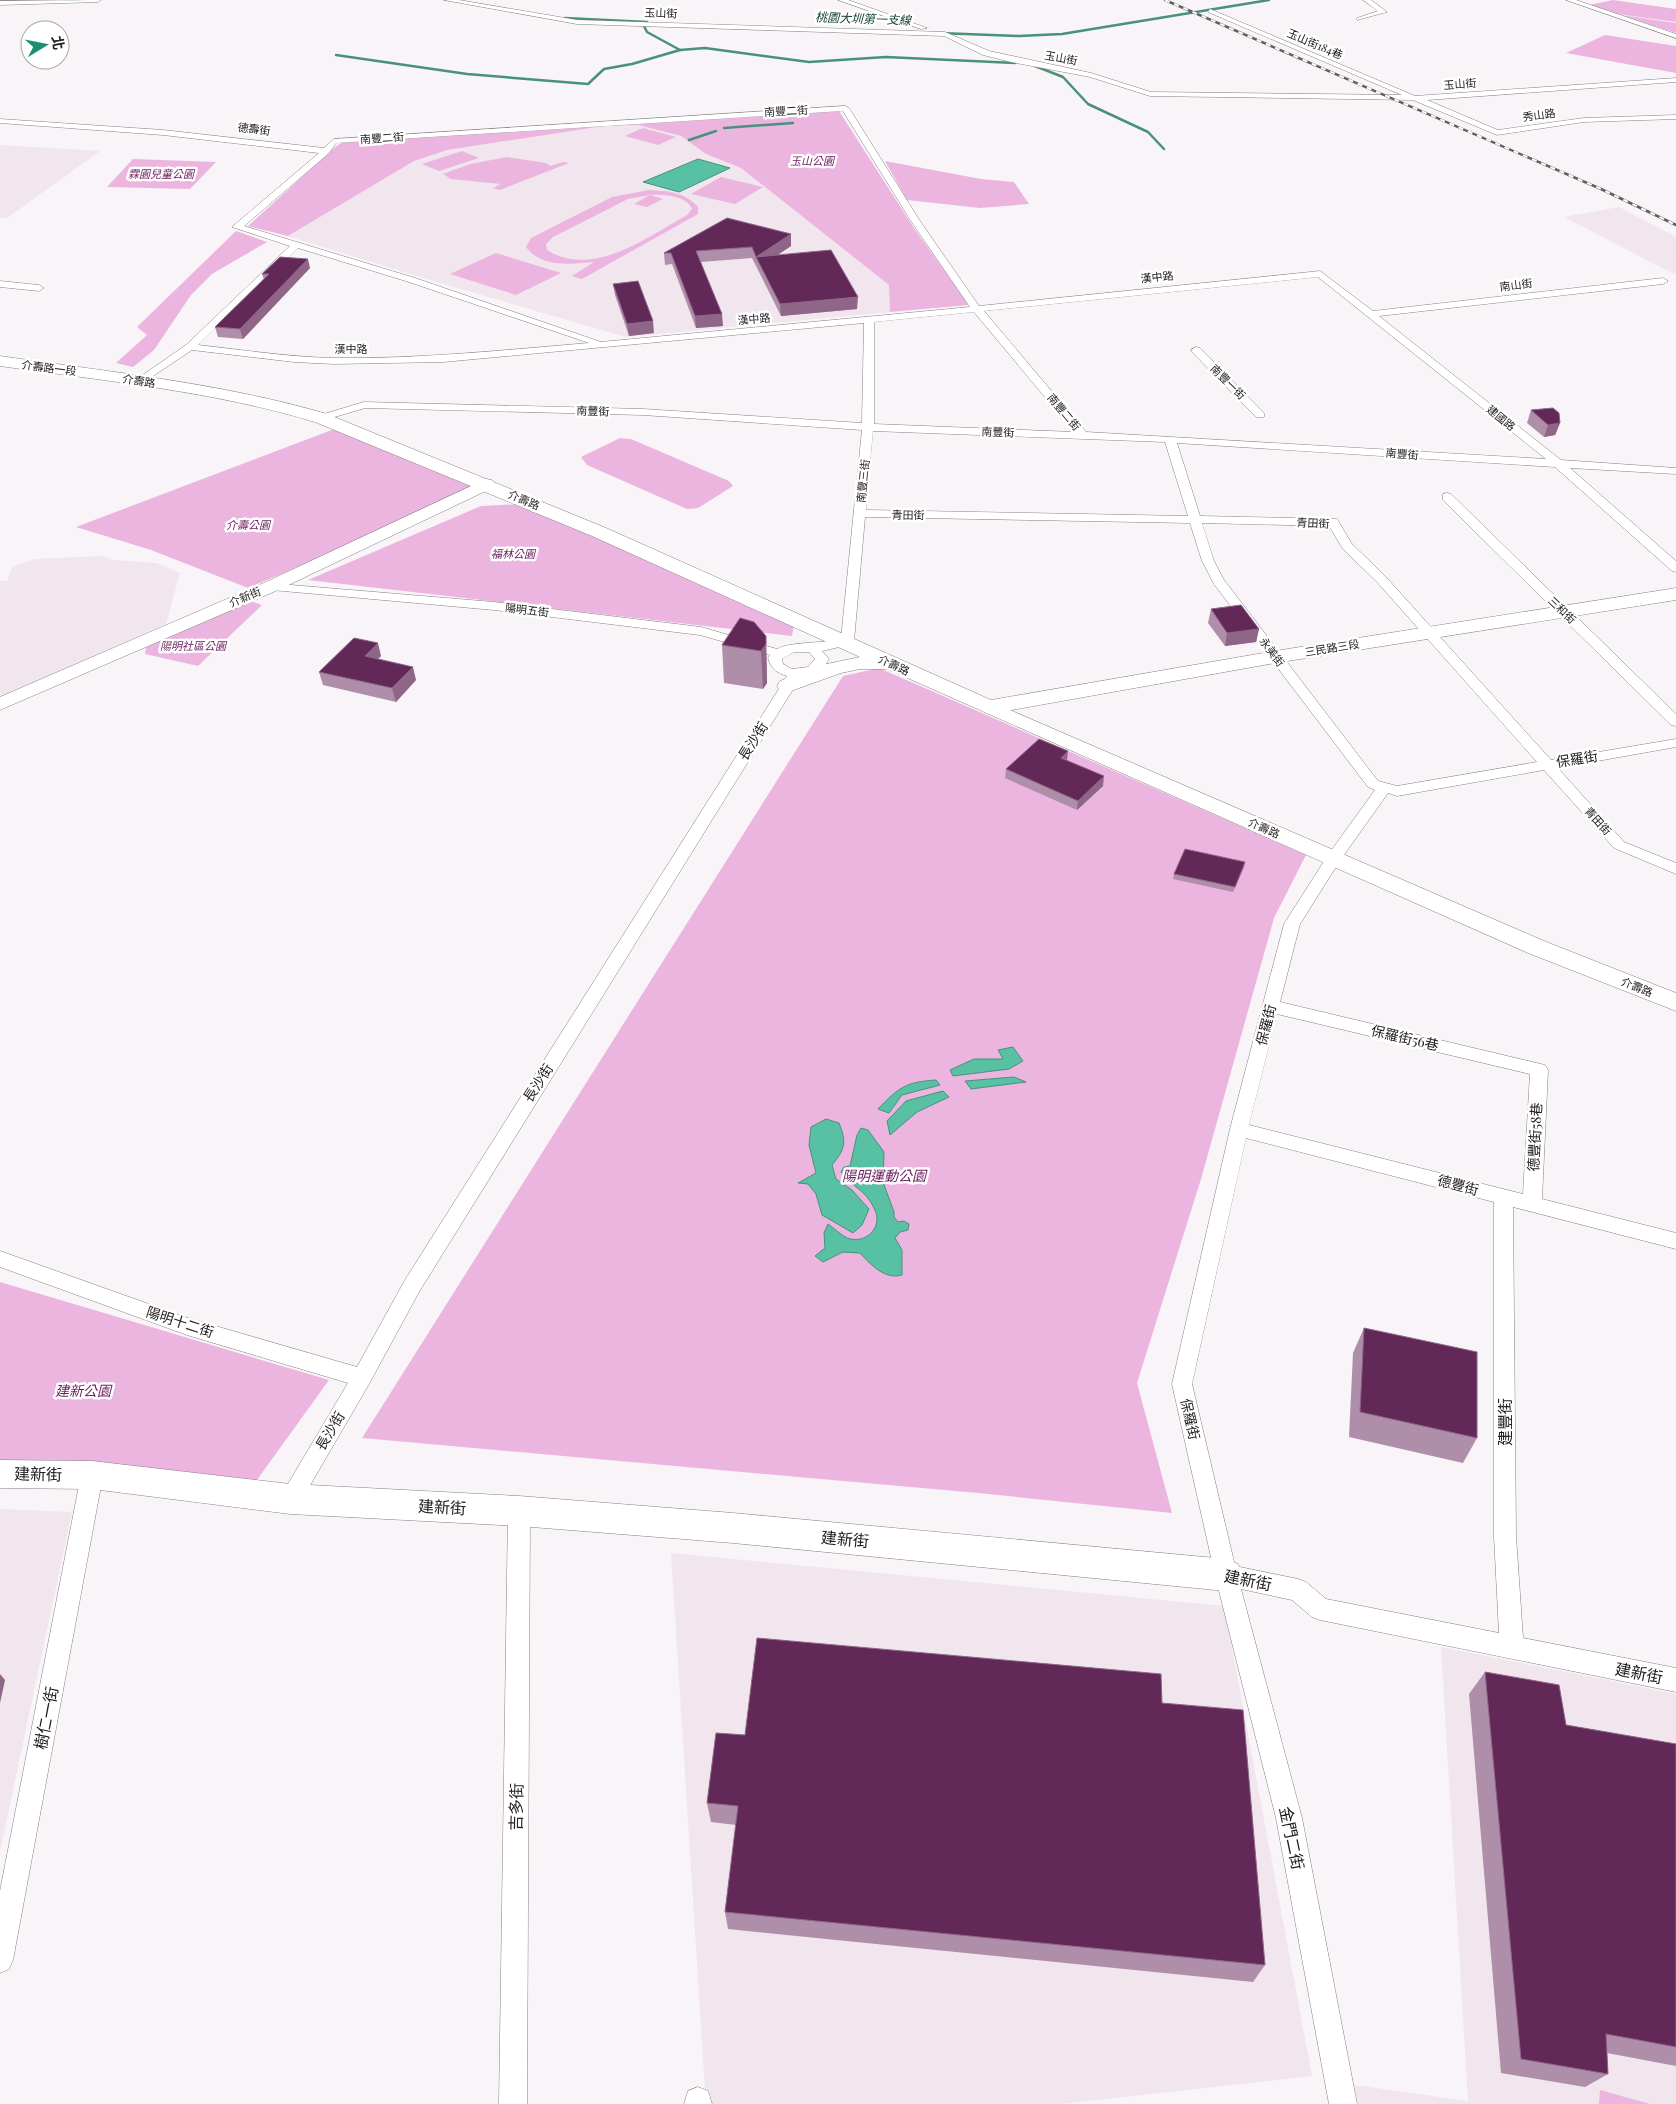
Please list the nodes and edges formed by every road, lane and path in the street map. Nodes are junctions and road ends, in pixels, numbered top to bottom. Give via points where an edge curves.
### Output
1 (98, 0) edge
2 (447, 0) edge
3 (841, 0) edge
4 (1366, 0) edge
5 (1569, 0) edge
6 (1594, 0) edge
7 (1578, 3) junction
8 (0, 4) edge
9 (1215, 9) dead end
10 (1359, 19) dead end
11 (923, 28) dead end
12 (1676, 36) edge
13 (1676, 80) edge
14 (1411, 97) junction
15 (1676, 118) edge
16 (0, 121) edge
17 (326, 151) junction
18 (296, 244) junction
19 (1320, 274) joint
20 (1662, 282) dead end
21 (0, 284) edge
22 (38, 288) dead end
23 (976, 308) junction
24 (1372, 314) junction
25 (869, 320) junction
26 (601, 344) junction
27 (190, 347) junction
28 (1196, 350) dead end
29 (0, 361) edge
30 (97, 374) joint
31 (141, 381) junction
32 (1260, 415) dead end
33 (321, 418) junction
34 (868, 428) junction
35 (1084, 436) junction
36 (1170, 439) junction
37 (1560, 465) junction
38 (1676, 471) edge
39 (486, 484) junction
40 (1447, 498) dead end
41 (859, 513) junction
42 (1195, 521) junction
43 (1676, 568) edge
44 (272, 586) junction
45 (1676, 594) edge
46 (1564, 612) junction
47 (1429, 632) junction
48 (847, 641) junction
49 (813, 649) junction
50 (778, 653) junction
51 (1275, 656) junction
52 (890, 664) junction
53 (792, 680) junction
54 (0, 704) edge
55 (989, 707) junction
56 (1676, 722) edge
57 (1676, 743) edge
58 (1546, 764) junction
59 (1384, 788) junction
60 (1333, 859) junction
61 (1676, 869) edge
62 (1676, 1002) edge
63 (1270, 1006) junction
64 (1539, 1070) joint
65 (1239, 1128) junction
66 (1503, 1197) junction
67 (1532, 1205) junction
68 (1676, 1241) edge
69 (0, 1259) edge
70 (362, 1378) junction
71 (0, 1474) edge
72 (92, 1475) junction
73 (290, 1498) junction
74 (519, 1511) junction
75 (1226, 1575) junction
76 (1512, 1648) junction
77 (1676, 1680) edge
78 (0, 1960) edge
79 (513, 2104) edge
80 (1343, 2104) edge

1 - 8 street
2 - 14 street, 玉山街 via 577,22 945,34 1002,58 1091,75 1150,94
3 - 11 street
4 - 10 street via 1384,12
5 - 7 street
6 - 7 street
7 - 12 street
9 - 14 street, 玉山街184巷
13 - 14 street, 玉山街
14 - 15 street, 秀山路 via 1497,132 1584,120
16 - 17 street, 德壽街 via 223,137
17 - 18 street via 237,227
17 - 23 street, 南豐二街 via 334,141 845,108
18 - 26 street
18 - 27 street
19 - 23 street, 漢中路
19 - 24 street, 建國路
20 - 24 street, 南山街
21 - 22 street
23 - 25 street, 漢中路
23 - 35 street, 南豐二街
24 - 37 street, 建國路
25 - 26 street, 漢中路
25 - 34 street, 南豐三街
26 - 27 street, 漢中路 via 392,361 294,359
27 - 31 street
28 - 32 street, 南豐一街
29 - 30 main road, 介壽路一段
30 - 31 main road, 介壽路
31 - 33 main road, 介壽路 via 284,407
33 - 34 street, 南豐街 via 364,405 436,405 643,412
33 - 39 main road, 介壽路
34 - 35 street, 南豐街
34 - 41 street, 南豐三街
35 - 36 street, 南豐街
36 - 37 street, 南豐街
36 - 42 street, 永美街
37 - 38 street, 南豐街
37 - 43 street, 建國路
39 - 44 street, 介新街
39 - 48 main road, 介壽路
40 - 46 street, 三和街
41 - 42 street, 青田街
41 - 48 street, 南豐三街
42 - 47 street, 青田街 via 1333,522 1348,546
42 - 51 street, 永美街 via 1218,581
44 - 50 street, 陽明五街 via 494,606 701,631
44 - 54 street, 介新街
45 - 46 main road, 三民路三段
46 - 47 main road, 三民路三段
46 - 56 street, 三和街
47 - 51 main road, 三民路三段
47 - 58 street, 青田街
48 - 49 street
48 - 52 main road, 介壽路
49 - 50 street via 794,647
49 - 53 street via 822,659 820,665
50 - 53 street via 775,664
51 - 55 main road, 三民路三段
51 - 59 street, 永美街 via 1373,784
52 - 53 main road via 863,661
52 - 55 main road, 介壽路
53 - 70 street, 長沙街 via 484,1169 412,1286
55 - 60 street, 介壽路
57 - 58 street, 保羅街
58 - 59 street, 保羅街 via 1397,791
58 - 61 street, 青田街 via 1619,846
59 - 60 street, 保羅街
60 - 62 street, 介壽路 via 1536,947
60 - 63 street, 保羅街 via 1292,924
63 - 64 street, 保羅街56巷
63 - 65 street, 保羅街
64 - 67 street, 德豐街58巷
65 - 66 street, 德豐街
65 - 75 street, 保羅街 via 1182,1384
66 - 67 street, 德豐街
66 - 76 street, 建豐街 via 1506,1536
67 - 68 street, 德豐街
69 - 70 street, 陽明十二街 via 187,1326
70 - 73 street, 長沙街
71 - 72 street, 建新街
72 - 73 street, 建新街
72 - 78 street, 樹仁一街
73 - 74 street, 建新街
74 - 75 street, 建新街
74 - 79 street, 吉多街
75 - 76 street, 建新街 via 1298,1590 1320,1609
75 - 80 street, 金門二街 via 1289,1818
76 - 77 street, 建新街

